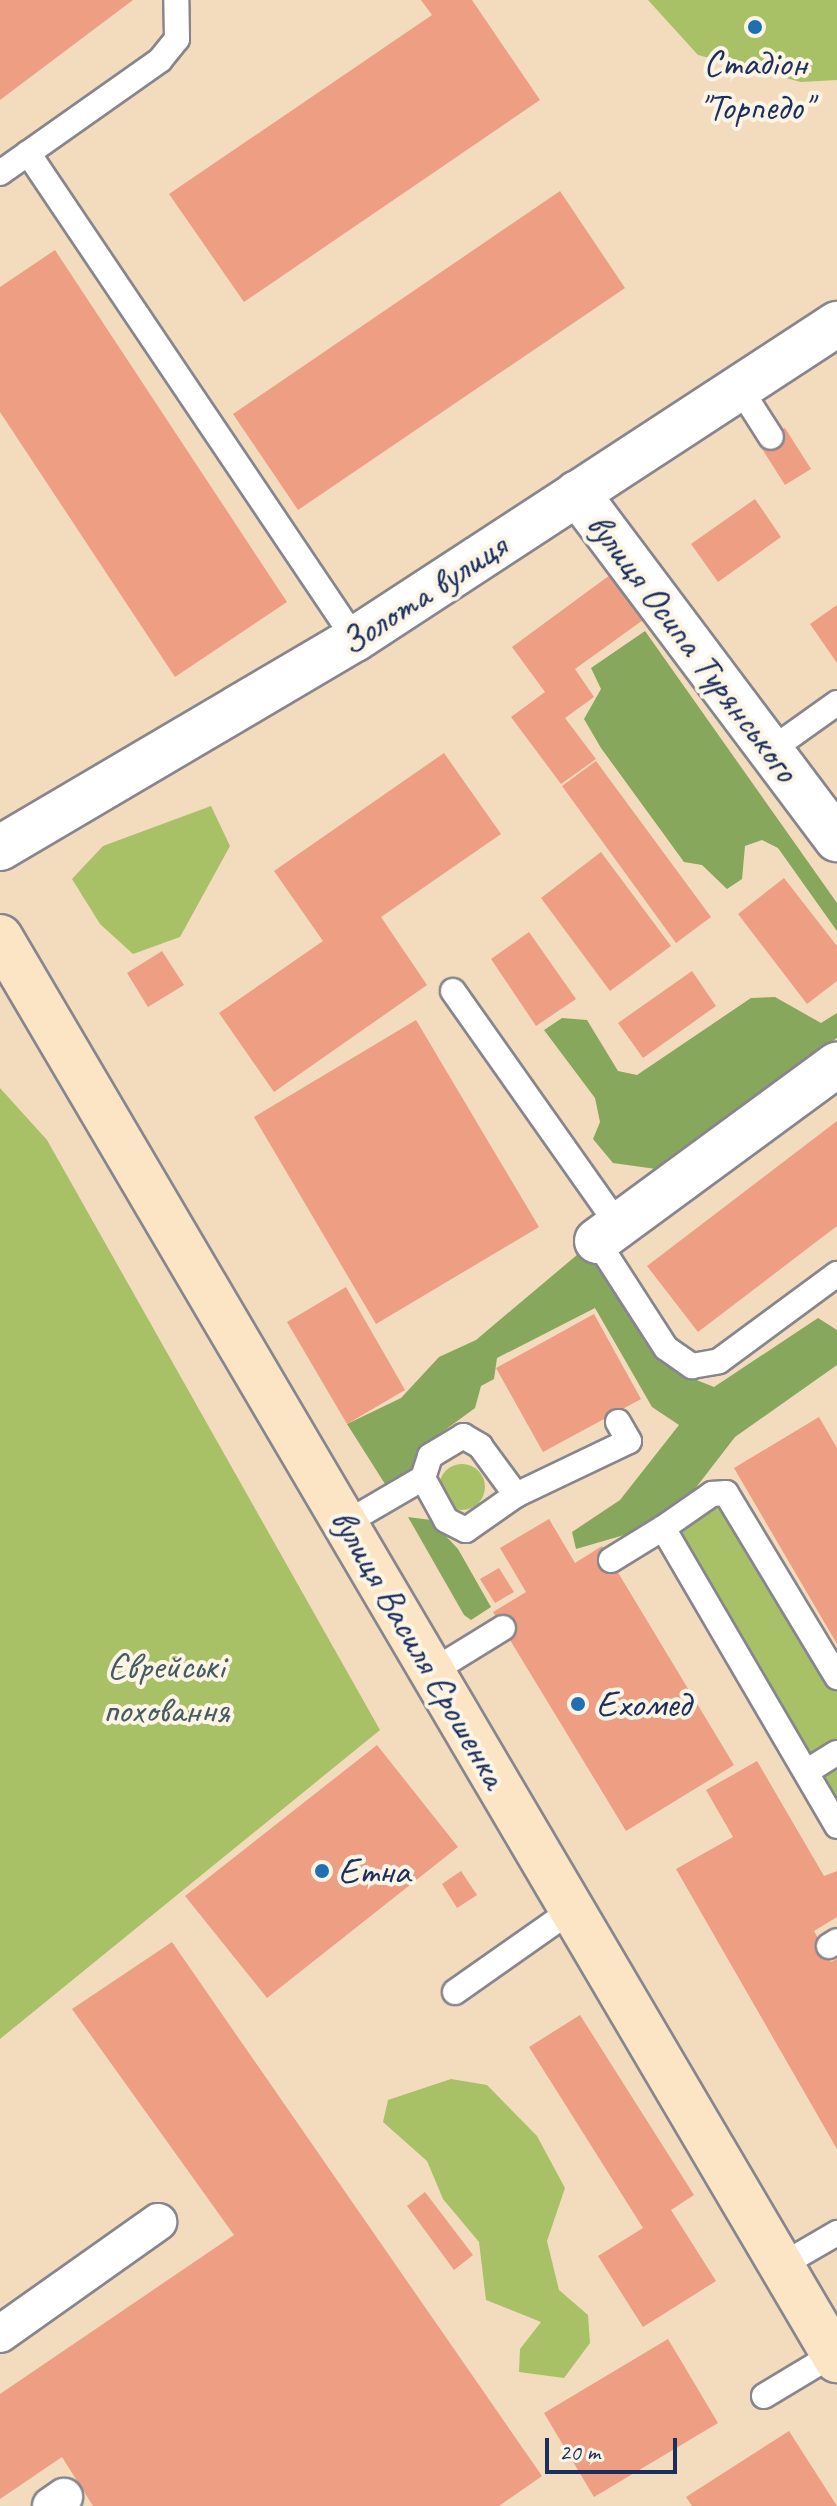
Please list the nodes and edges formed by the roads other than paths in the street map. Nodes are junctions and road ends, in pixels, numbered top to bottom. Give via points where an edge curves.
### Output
1 (176, 0) edge
2 (28, 153) junction
3 (0, 173) edge
4 (837, 324) edge
5 (739, 387) junction
6 (771, 437) dead end
7 (577, 493) junction
8 (355, 639) junction
9 (837, 703) edge
10 (771, 750) junction
11 (837, 838) edge
12 (0, 848) edge
13 (0, 937) edge
14 (453, 991) dead end
15 (837, 1065) edge
16 (608, 1233) junction
17 (837, 1274) edge
18 (618, 1422) dead end
19 (423, 1478) junction
20 (516, 1495) junction
21 (346, 1523) junction
22 (663, 1528) junction
23 (611, 1560) dead end
24 (503, 1628) dead end
25 (433, 1671) junction
26 (837, 1677) edge
27 (837, 1753) edge
28 (806, 1772) junction
29 (837, 1826) edge
30 (573, 1909) junction
31 (455, 1992) dead end
32 (158, 2222) dead end
33 (837, 2233) edge
34 (782, 2265) junction
35 (0, 2334) edge
36 (835, 2357) edge
37 (764, 2396) dead end

1 - 2 lane via 177,39 160,60
2 - 3 lane
2 - 8 lane
4 - 5 street, Золота вулиця
5 - 6 lane
5 - 7 street, Золота вулиця
7 - 8 street, Золота вулиця
7 - 10 street, вулиця Осипа Турянського
8 - 12 street, Золота вулиця
9 - 10 lane
10 - 11 street, вулиця Осипа Турянського
13 - 21 main road, вулиця Василя Єрошенка
14 - 16 lane
15 - 16 street
16 - 17 lane via 666,1348 692,1366 719,1361
18 - 20 lane via 629,1441
19 - 20 lane via 446,1520 466,1530
19 - 20 lane via 430,1456 463,1436 480,1446
19 - 21 lane
21 - 25 main road, вулиця Василя Єрошенка
22 - 23 lane
22 - 26 lane via 716,1492 726,1493
22 - 28 lane
24 - 25 lane
25 - 30 main road, вулиця Василя Єрошенка
27 - 28 lane
28 - 29 lane
30 - 31 lane
30 - 34 main road, вулиця Василя Єрошенка
32 - 35 street
33 - 34 lane
34 - 36 main road, вулиця Василя Єрошенка
36 - 37 lane

